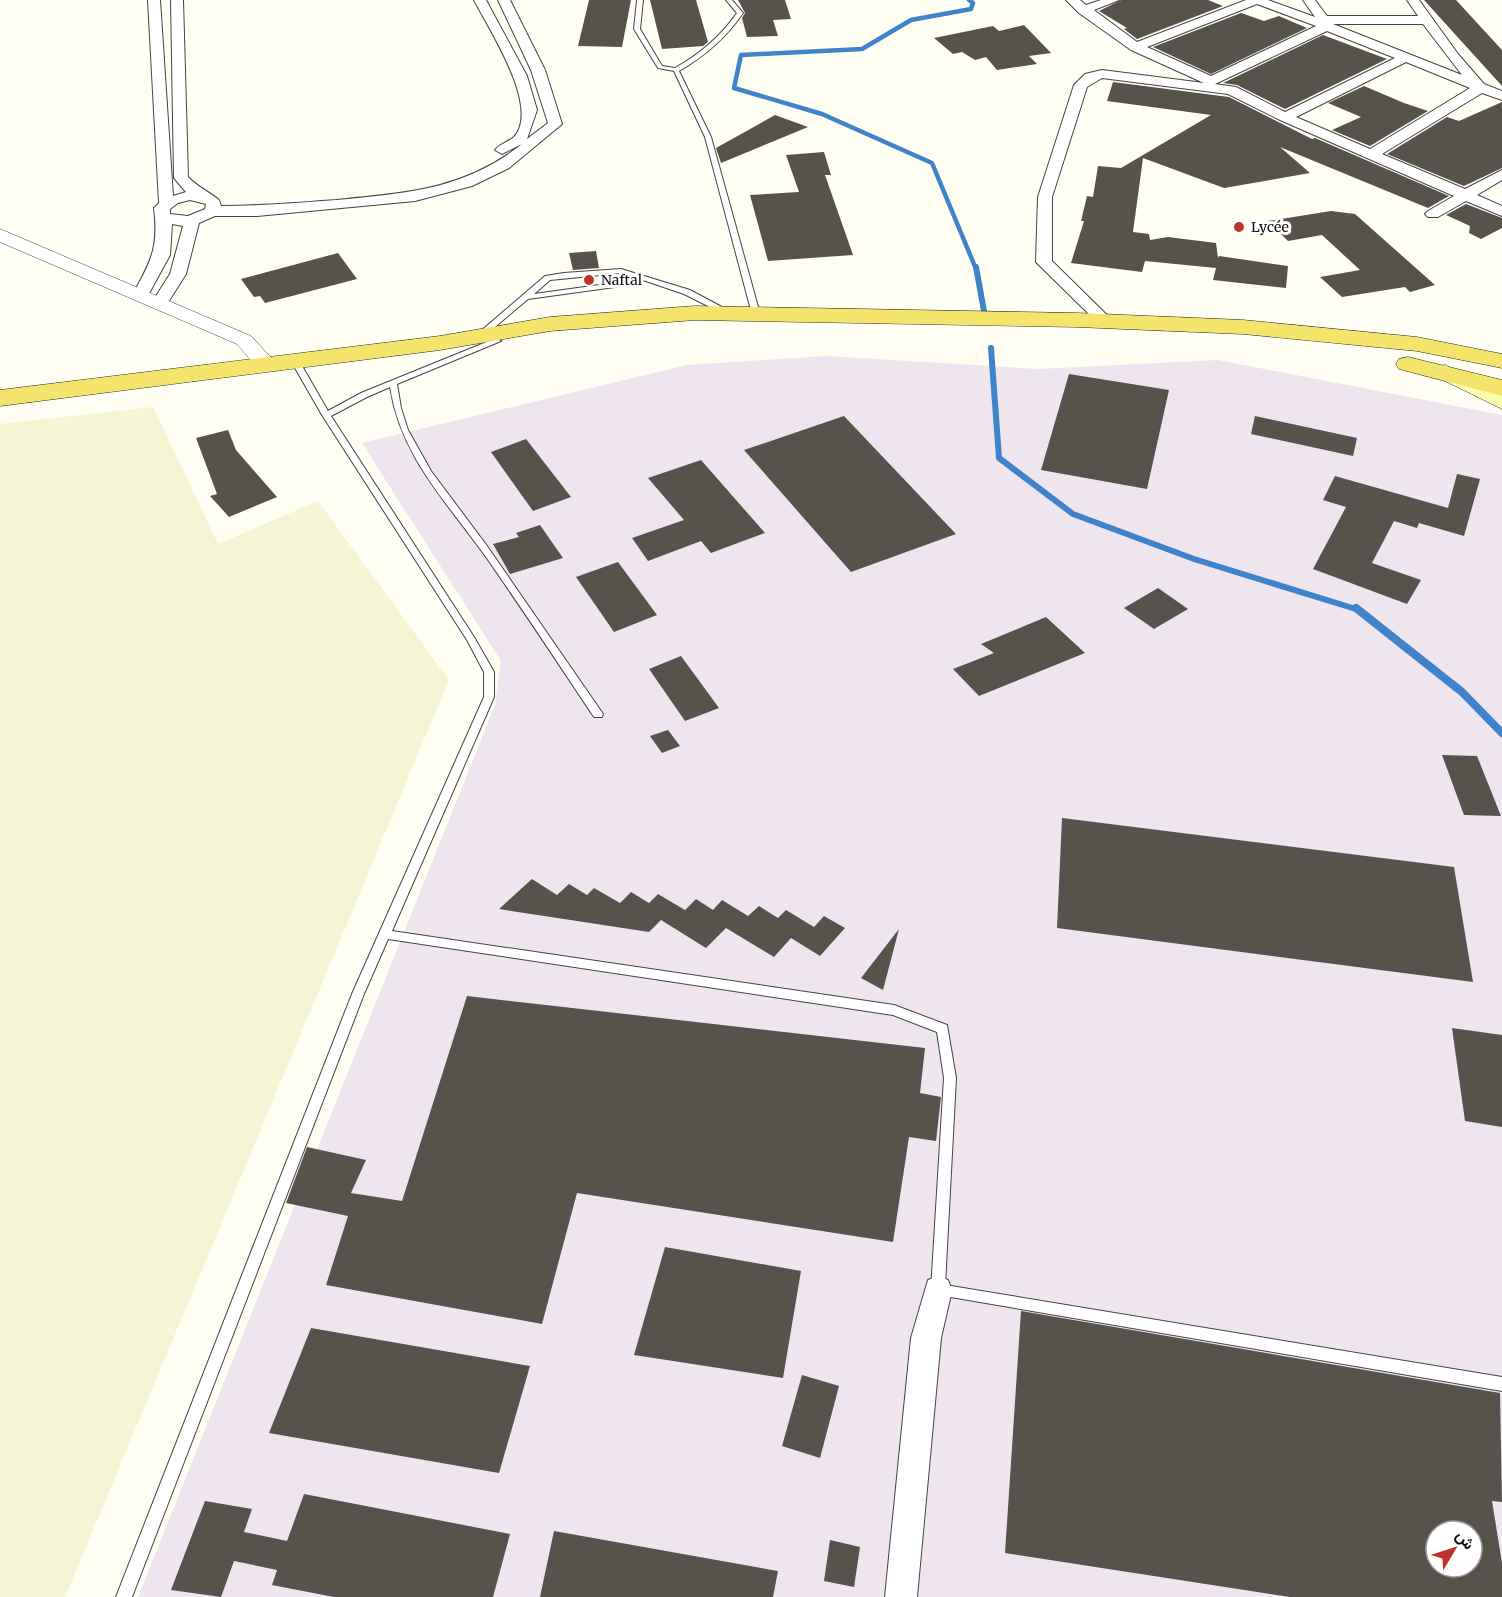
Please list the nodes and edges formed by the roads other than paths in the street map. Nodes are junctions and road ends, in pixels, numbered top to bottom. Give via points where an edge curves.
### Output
1 (154, 0) edge
2 (177, 0) edge
3 (480, 0) edge
4 (504, 0) edge
5 (640, 0) edge
6 (729, 0) edge
7 (1072, 0) edge
8 (1113, 0) edge
9 (1257, 0) edge
10 (1309, 0) edge
11 (1413, 0) edge
12 (1083, 10) junction
13 (1427, 20) junction
14 (1325, 23) junction
15 (1136, 47) junction
16 (1407, 57) junction
17 (676, 70) junction
18 (1210, 81) junction
19 (1480, 87) junction
20 (1231, 90) junction
21 (1502, 96) edge
22 (1285, 117) junction
23 (1372, 154) junction
24 (1502, 174) edge
25 (198, 196) junction
26 (1465, 196) junction
27 (213, 207) junction
28 (165, 211) junction
29 (1502, 211) edge
30 (1433, 214) dead end
31 (192, 221) junction
32 (0, 235) edge
33 (637, 278) junction
34 (140, 296) junction
35 (524, 297) junction
36 (159, 304) junction
37 (730, 314) junction
38 (756, 314) junction
39 (1105, 321) junction
40 (488, 339) junction
41 (1417, 344) junction
42 (1502, 345) edge
43 (295, 361) junction
44 (1502, 361) edge
45 (267, 364) junction
46 (1446, 372) junction
47 (393, 384) junction
48 (1502, 388) edge
49 (0, 398) edge
50 (1502, 402) edge
51 (327, 415) junction
52 (598, 714) dead end
53 (384, 934) junction
54 (938, 1290) junction
55 (1502, 1384) edge
56 (124, 1597) edge
57 (902, 1597) edge

1 - 28 street
2 - 25 street via 181,178
3 - 27 street via 523,84 530,110 521,138 468,168 399,192
4 - 27 street via 538,70 555,124 504,165 467,183 415,197 257,211
5 - 17 lane via 637,29 660,67
6 - 17 lane via 740,13 729,30 704,55
7 - 12 street
8 - 12 street
9 - 14 street
9 - 15 street
10 - 14 street
11 - 13 street
12 - 15 street
13 - 14 street
13 - 19 street
14 - 16 street
14 - 18 street
15 - 18 street
16 - 19 street
16 - 22 street
17 - 38 lane via 708,137
18 - 20 street
19 - 21 street
19 - 23 street
20 - 22 street
20 - 39 street via 1101,74 1081,85 1044,197 1044,261
22 - 23 street
23 - 26 street
24 - 26 street
25 - 27 street
25 - 28 street via 181,197
26 - 29 street
26 - 30 street
27 - 31 street
28 - 31 street via 175,221
28 - 34 street via 162,255
31 - 36 street via 178,273
32 - 34 street
33 - 35 lane via 622,284
33 - 35 lane via 621,272 548,278
33 - 37 lane via 687,292
34 - 36 street
35 - 40 lane
36 - 45 street via 244,340
37 - 38 main road
37 - 40 main road via 574,322
38 - 39 main road
39 - 41 main road via 1243,327
40 - 43 main road
40 - 46 main road via 709,326 885,327 1242,342 1353,352
40 - 47 lane
41 - 42 main road
41 - 44 main road
43 - 45 main road
43 - 51 lane
45 - 49 main road
46 - 48 main road
46 - 50 main road
47 - 51 lane
47 - 52 lane via 395,408 426,472 484,547
51 - 53 lane via 414,547 489,672 489,697
53 - 54 lane via 894,1010 943,1029 950,1078
53 - 56 lane
54 - 55 lane
54 - 57 street via 926,1338

